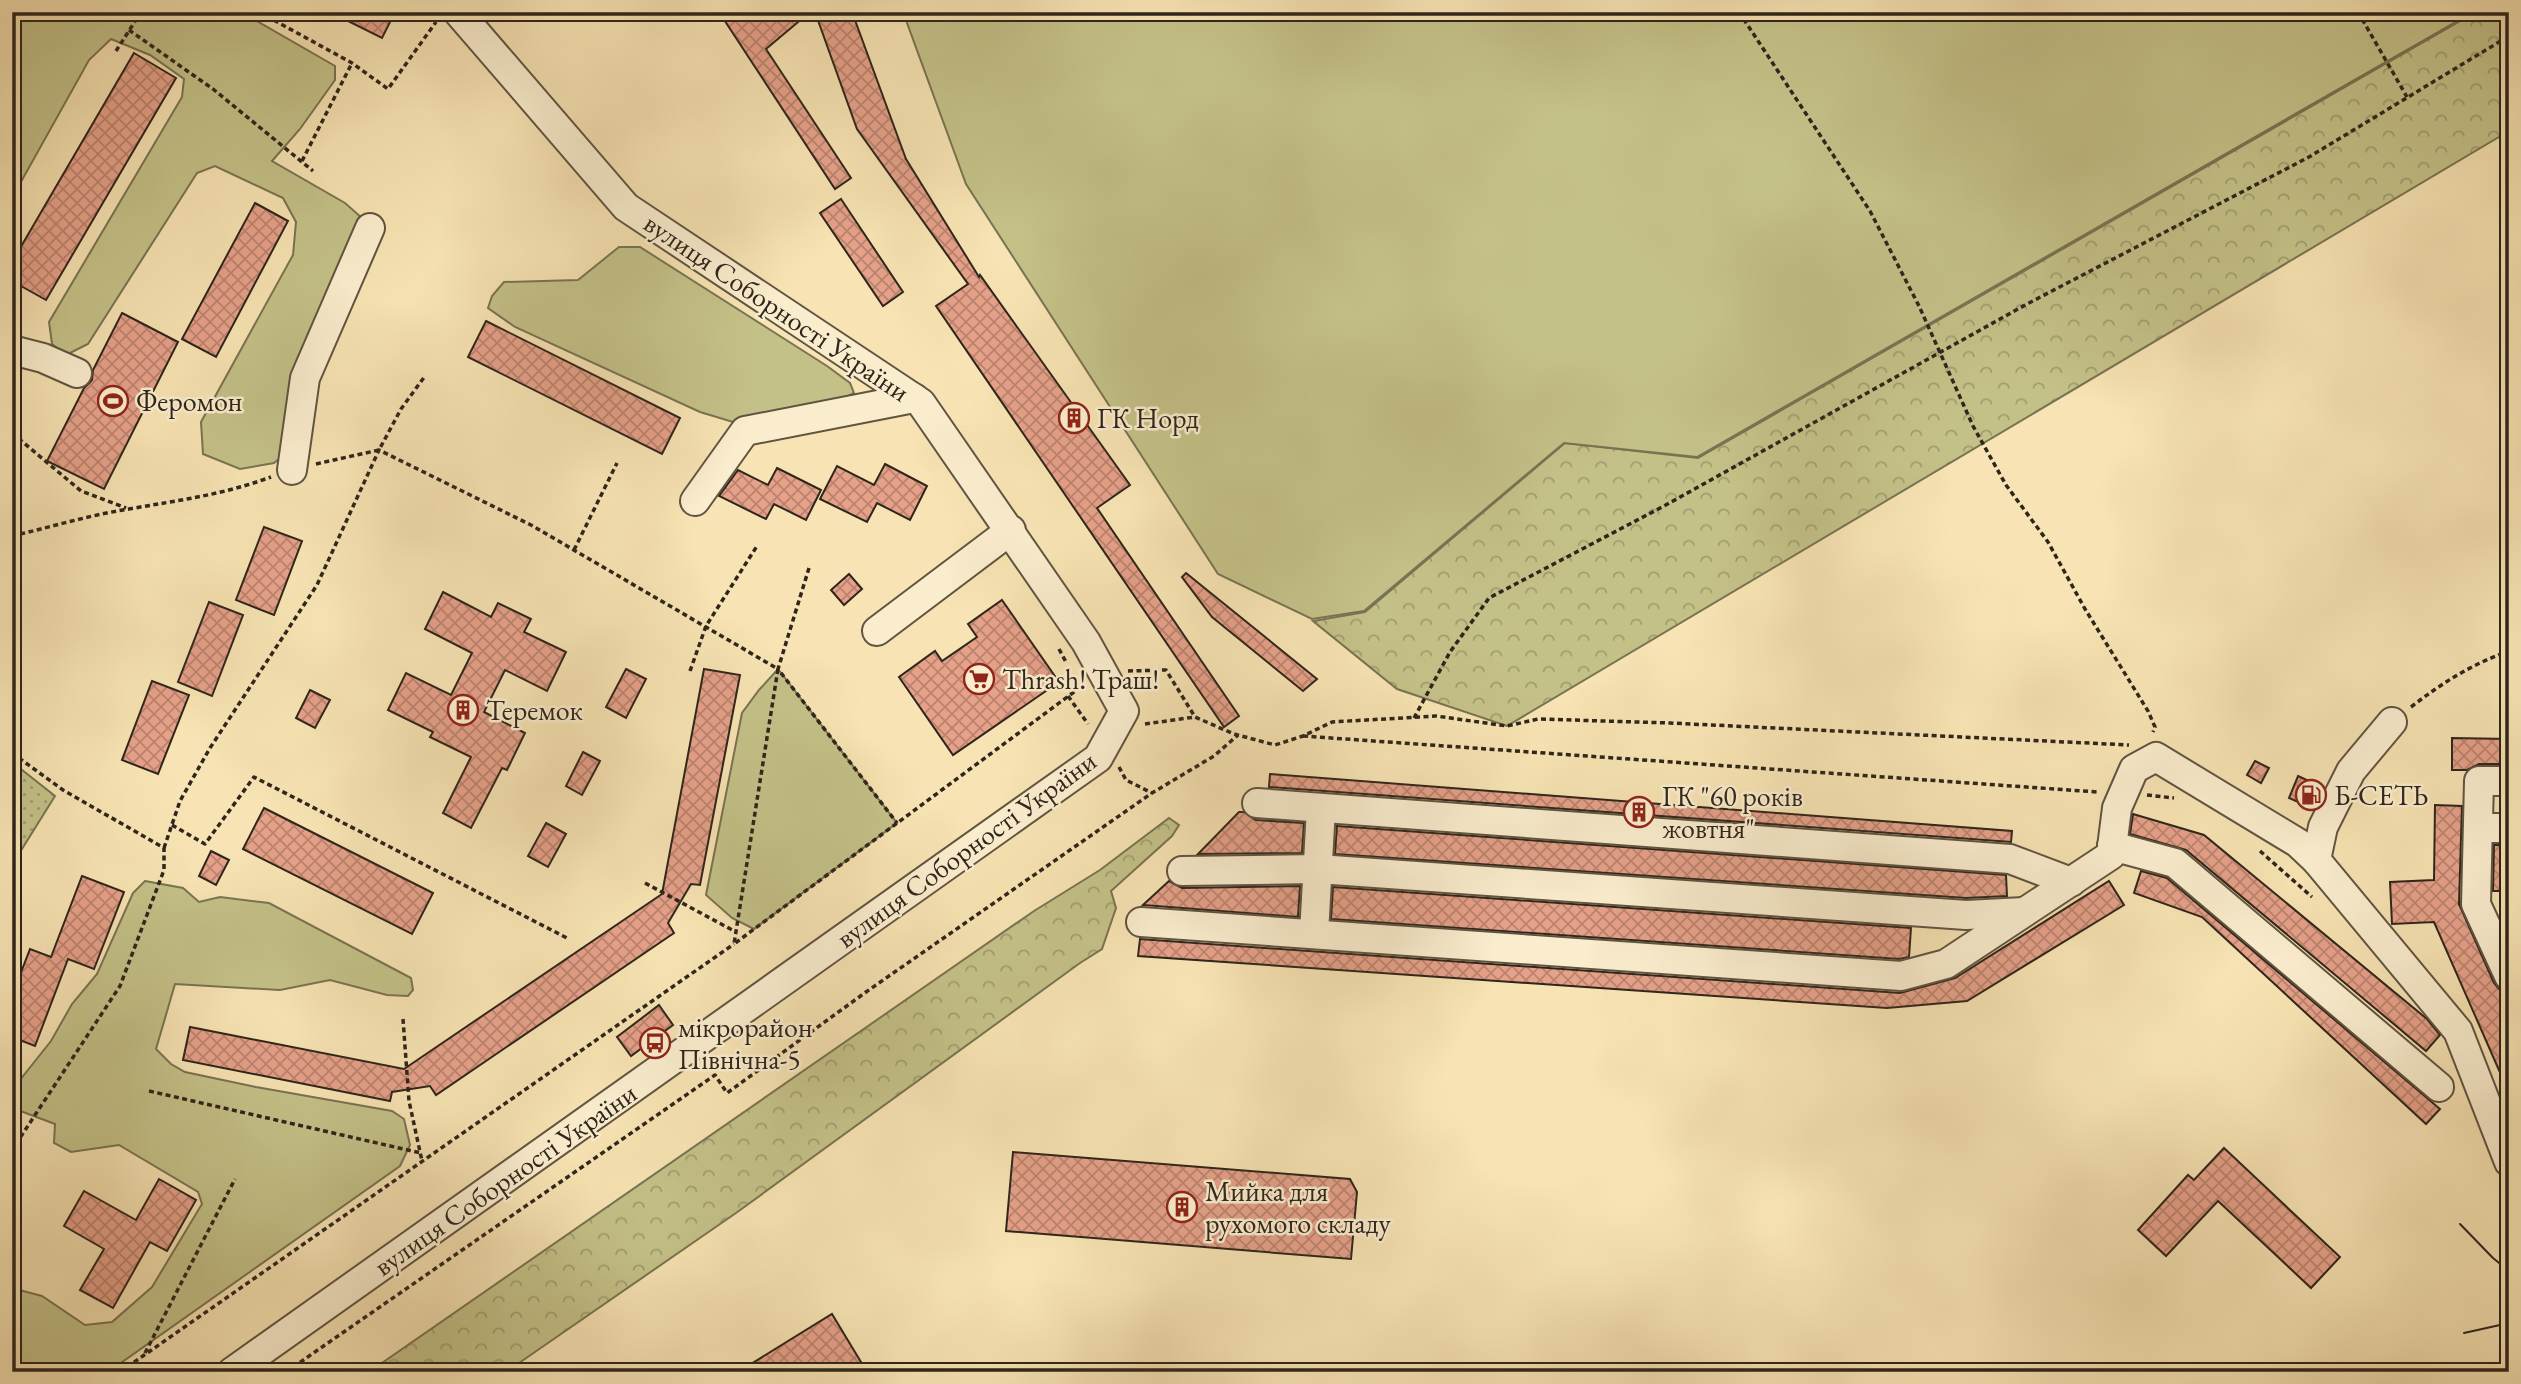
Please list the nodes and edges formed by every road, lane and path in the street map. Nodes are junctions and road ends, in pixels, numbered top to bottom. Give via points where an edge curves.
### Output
1 (141, 12) edge
2 (259, 12) edge
3 (1739, 12) edge
4 (2358, 12) edge
5 (449, 15) edge
6 (129, 30) junction
7 (2509, 36) edge
8 (116, 51) dead end
9 (352, 63) junction
10 (2407, 97) junction
11 (301, 162) junction
12 (313, 171) dead end
13 (370, 228) dead end
14 (12, 350) edge
15 (1939, 353) junction
16 (77, 373) dead end
17 (425, 376) dead end
18 (914, 398) junction
19 (12, 433) edge
20 (379, 450) junction
21 (617, 463) dead end
22 (292, 470) junction
23 (695, 502) dead end
24 (128, 509) junction
25 (1011, 530) junction
26 (12, 536) edge
27 (757, 545) dead end
28 (574, 550) junction
29 (809, 568) dead end
30 (706, 626) junction
31 (877, 631) dead end
32 (1057, 646) dead end
33 (2509, 651) edge
34 (778, 669) junction
35 (690, 671) dead end
36 (1102, 671) junction
37 (1195, 717) junction
38 (1414, 718) junction
39 (2392, 722) joint
40 (1115, 728) junction
41 (1238, 735) junction
42 (1303, 736) junction
43 (12, 753) edge
44 (2148, 754) junction
45 (2509, 781) edge
46 (2123, 793) junction
47 (2177, 798) dead end
48 (1257, 803) dead end
49 (1321, 808) junction
50 (897, 823) junction
51 (172, 825) junction
52 (2478, 828) junction
53 (2509, 828) edge
54 (2112, 846) junction
55 (2256, 847) dead end
56 (164, 848) junction
57 (2316, 860) junction
58 (1318, 869) junction
59 (1182, 871) dead end
60 (2071, 882) junction
61 (645, 883) dead end
62 (2318, 902) dead end
63 (2025, 912) junction
64 (1141, 922) dead end
65 (736, 932) junction
66 (1314, 934) junction
67 (567, 938) dead end
68 (734, 944) junction
69 (2509, 976) edge
70 (403, 1019) dead end
71 (2439, 1087) dead end
72 (149, 1091) dead end
73 (12, 1150) edge
74 (421, 1153) junction
75 (422, 1161) junction
76 (2509, 1162) edge
77 (235, 1180) dead end
78 (144, 1355) junction
79 (120, 1372) edge
80 (232, 1372) edge
81 (286, 1372) edge

1 - 6 path
2 - 9 path
3 - 15 path via 1870,211
4 - 10 path
5 - 9 path via 388,89
5 - 18 street, вулиця Соборності України via 626,207
6 - 8 path
6 - 11 path via 213,89
7 - 10 path
9 - 11 path
10 - 15 path via 2309,157
11 - 12 path
13 - 22 street via 305,378
14 - 16 street
15 - 38 path via 1489,598 1450,652
15 - 44 path via 2006,485 2048,542 2148,711 2155,727
17 - 20 path
18 - 23 street via 746,431
18 - 25 street, вулиця Соборності України via 922,402
19 - 24 path via 81,491
20 - 22 path
20 - 28 path via 531,524
20 - 51 path via 317,585 210,748
21 - 28 path
22 - 24 path via 234,490
24 - 26 path
25 - 31 street
25 - 36 street, вулиця Соборності України
27 - 30 path
28 - 30 path
29 - 34 path
30 - 34 path
30 - 35 path
32 - 50 path via 1078,680 1078,689
33 - 39 path via 2443,682
34 - 50 path
34 - 65 path
36 - 37 path via 1166,670
36 - 40 street, вулиця Соборності України via 1124,711
37 - 40 path
37 - 41 path
38 - 42 path via 1332,722
38 - 44 path via 1436,716 1507,726 1538,719 2125,743
39 - 57 street via 2351,771 2323,827
40 - 80 street, вулиця Соборності України via 1098,758
41 - 42 path via 1275,745
41 - 81 path via 727,1093 715,1075
42 - 46 path
43 - 56 path via 63,790
44 - 46 street via 2134,769
44 - 57 street via 2298,843
45 - 52 street via 2479,780
46 - 47 path
46 - 54 street
48 - 49 street
49 - 58 street
49 - 60 street via 2010,859
50 - 68 path
51 - 56 path
51 - 67 path via 205,844 254,777
52 - 53 street
52 - 69 street via 2476,904
54 - 60 street via 2111,855
54 - 71 street via 2175,863
55 - 62 path
56 - 73 path via 164,870 120,986
57 - 76 street via 2458,1031
58 - 59 street
58 - 63 street via 1966,915
58 - 66 street
60 - 63 street
61 - 65 path
63 - 66 street via 1947,964 1901,976
64 - 66 street
65 - 68 path
68 - 75 path
70 - 74 path via 409,1101
72 - 74 path
74 - 75 path
75 - 78 path
77 - 78 path
78 - 79 path

